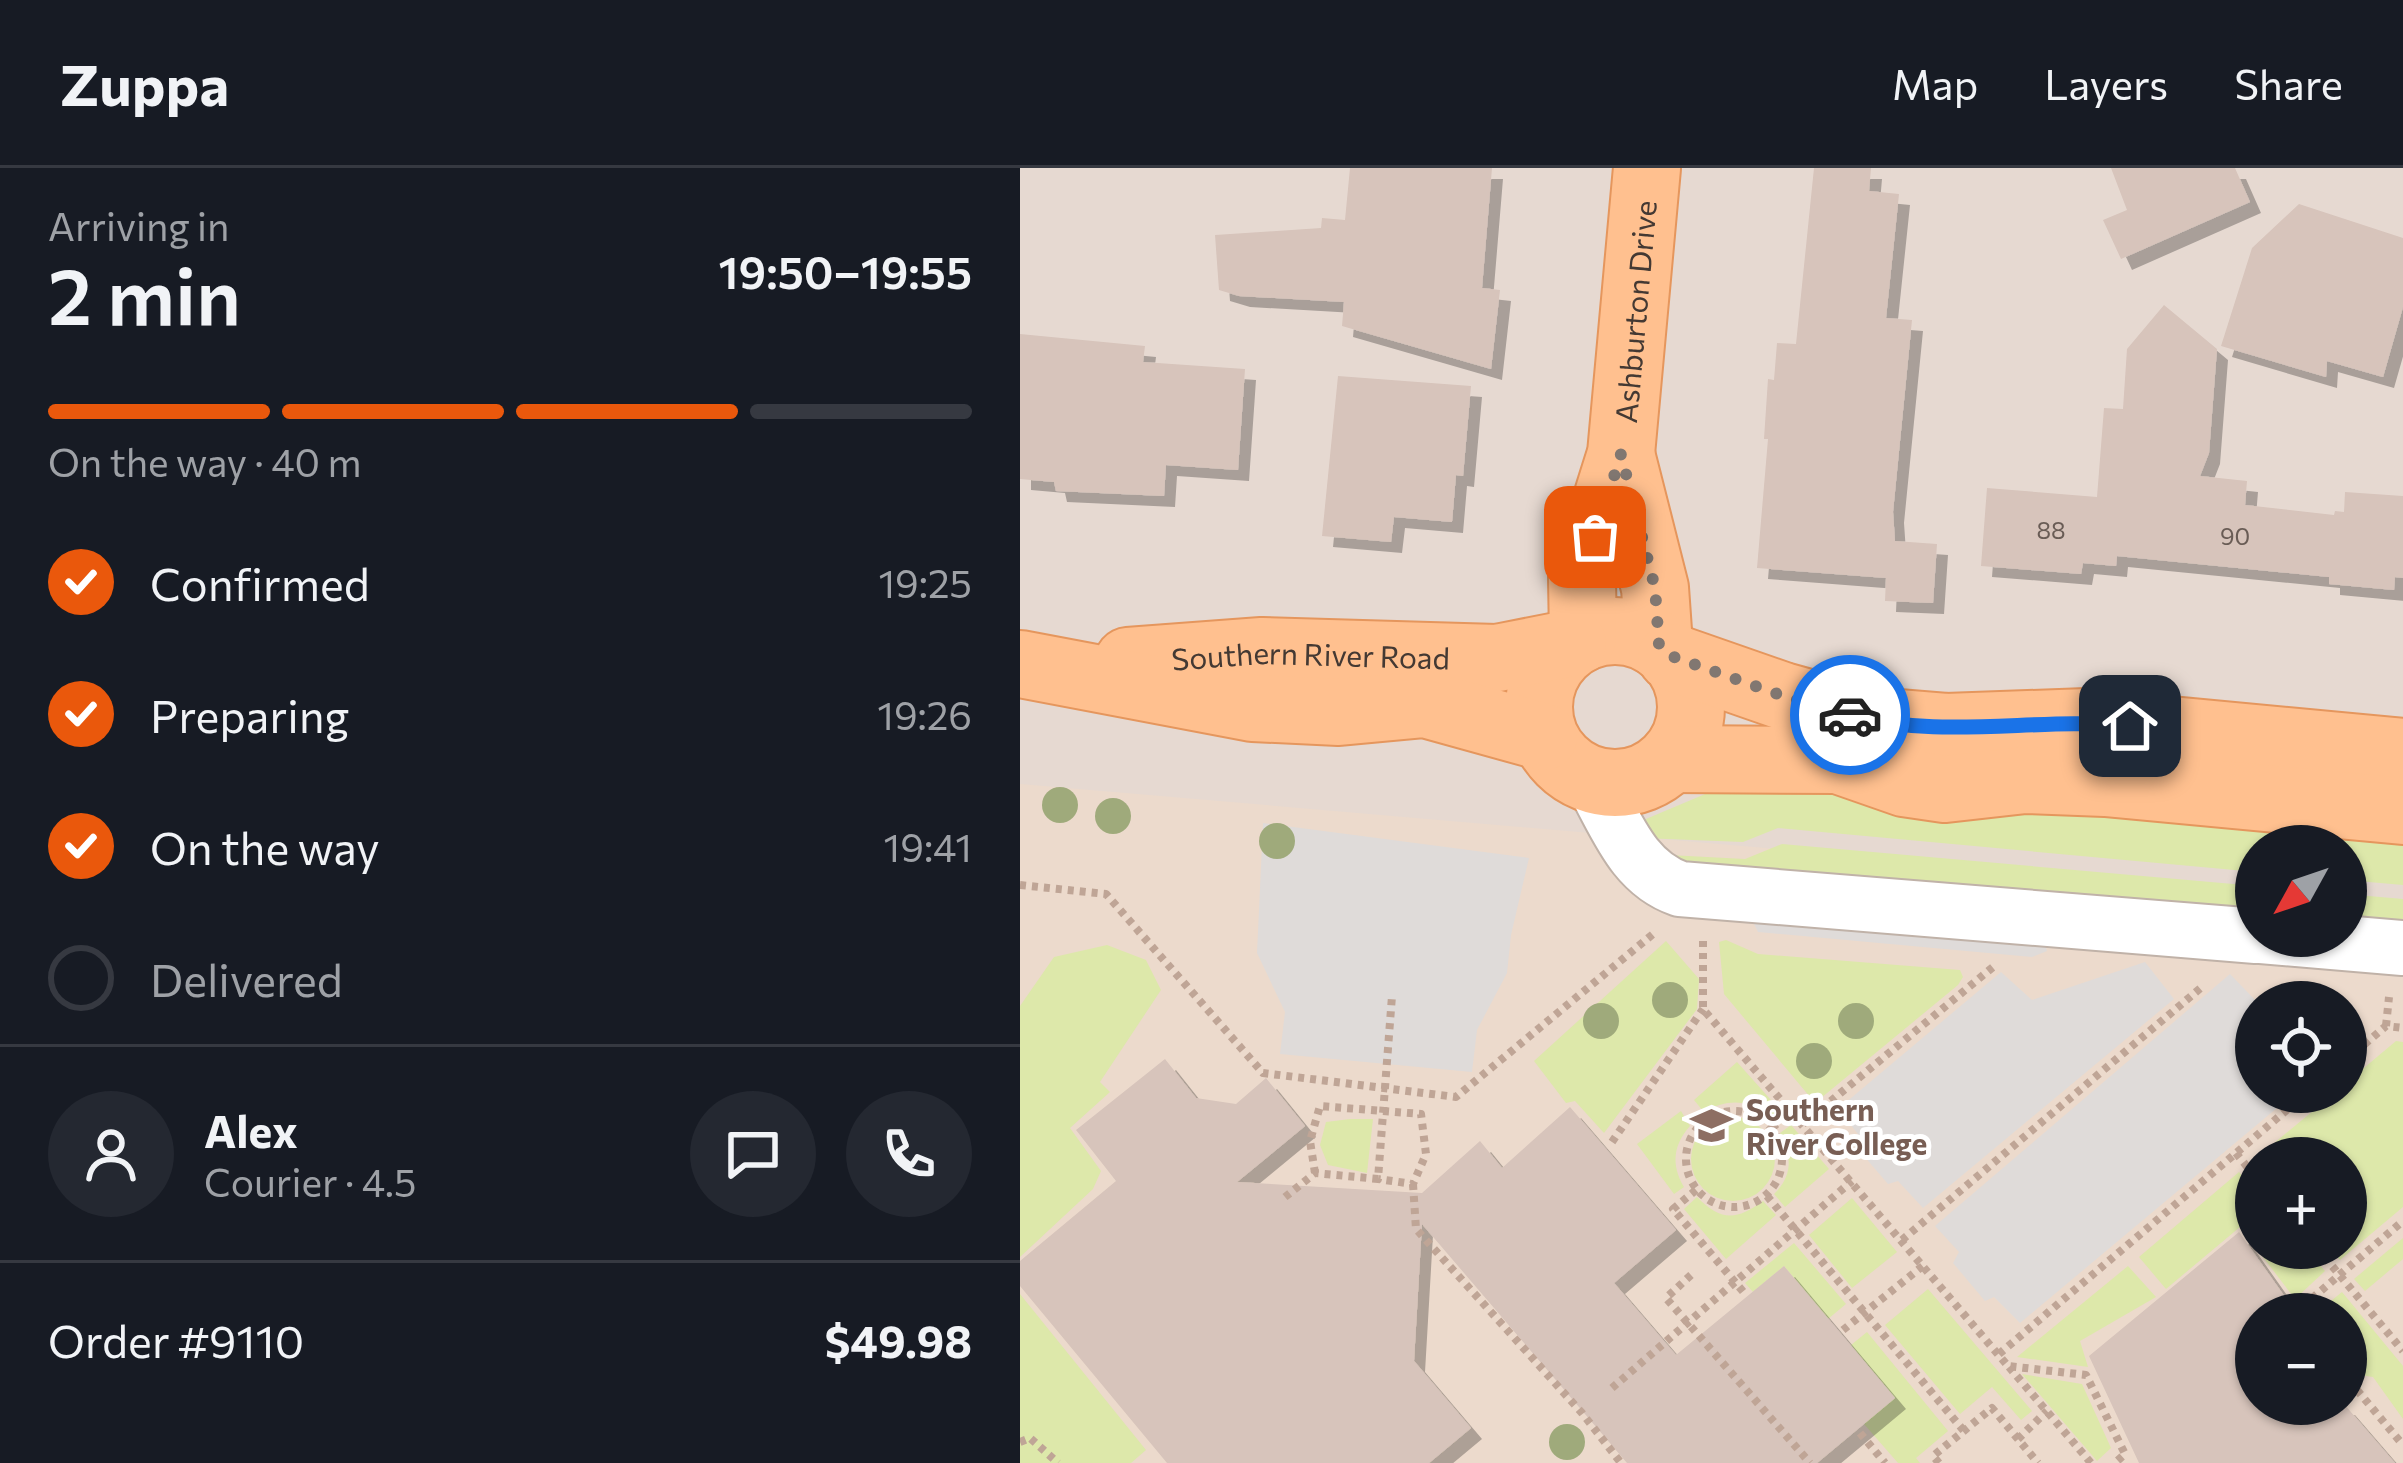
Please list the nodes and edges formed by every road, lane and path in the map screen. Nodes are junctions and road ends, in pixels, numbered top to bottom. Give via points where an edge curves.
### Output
1 (1647, 168) edge
2 (1621, 454) junction
3 (1578, 640) junction
4 (1665, 651) junction
5 (1033, 666) edge
6 (2403, 752) edge
7 (1568, 758) junction
8 (1671, 759) junction
9 (2403, 811) edge
10 (1020, 885) edge
11 (1668, 922) dead end
12 (1703, 933) dead end
13 (2235, 934) edge
14 (2367, 945) edge
15 (2403, 948) edge
16 (1994, 966) dead end
17 (2205, 985) dead end
18 (1392, 996) dead end
19 (1703, 1009) junction
20 (2403, 1028) edge
21 (2367, 1042) edge
22 (1383, 1088) junction
23 (1382, 1110) junction
24 (1791, 1112) junction
25 (2284, 1113) edge
26 (1803, 1124) junction
27 (1772, 1128) junction
28 (2256, 1137) edge
29 (1612, 1142) dead end
30 (2235, 1155) edge
31 (1315, 1174) junction
32 (1378, 1180) junction
33 (1852, 1180) junction
34 (1413, 1184) junction
35 (1696, 1190) junction
36 (1767, 1196) junction
37 (1285, 1197) dead end
38 (2403, 1221) edge
39 (1795, 1230) junction
40 (1903, 1240) junction
41 (1924, 1265) junction
42 (2336, 1269) edge
43 (2340, 1274) junction
44 (1691, 1276) dead end
45 (1734, 1282) junction
46 (2318, 1293) edge
47 (1746, 1295) dead end
48 (1864, 1313) junction
49 (1688, 1322) junction
50 (1843, 1330) dead end
51 (2403, 1352) edge
52 (1999, 1354) junction
53 (2008, 1366) junction
54 (1612, 1388) dead end
55 (2367, 1402) edge
56 (2048, 1411) junction
57 (1964, 1431) junction
58 (1860, 1433) dead end
59 (2018, 1439) junction
60 (1020, 1442) edge
61 (2403, 1445) edge
62 (1058, 1463) edge
63 (1621, 1463) edge
64 (1810, 1463) edge
65 (1885, 1463) edge
66 (1939, 1463) edge
67 (2038, 1463) edge
68 (2091, 1463) edge
69 (2115, 1463) edge

1 - 2 main road, Ashburton Drive
2 - 3 main road, Ashburton Drive via 1582,578
2 - 4 main road, Ashburton Drive
3 - 4 main road via 1622,631
3 - 5 main road, Southern River Road via 1497,658 1262,651
3 - 7 main road via 1545,675 1539,695
4 - 6 main road via 1873,721 2087,722
4 - 8 main road via 1690,697 1684,740
5 - 7 main road, Southern River Road via 1253,709 1425,704
7 - 8 main road via 1634,781
7 - 13 lane via 1634,860 1680,889
8 - 9 main road via 1838,760 1946,789 2104,783
10 - 22 path via 1106,894 1263,1072
11 - 22 path via 1456,1097
12 - 19 path
14 - 15 lane
16 - 26 path
17 - 40 path
18 - 22 path
19 - 24 path
19 - 29 path
20 - 21 path via 2386,1026
22 - 23 path
23 - 31 path via 1320,1106 1310,1141
23 - 32 path
23 - 34 path via 1420,1114 1426,1154
24 - 26 path
24 - 27 path
25 - 28 path
26 - 33 path
27 - 35 path via 1747,1112 1703,1121 1687,1147
27 - 36 path via 1783,1156
30 - 52 path
31 - 32 path
31 - 37 path
32 - 34 path
33 - 39 path
33 - 40 path
34 - 63 path via 1416,1229
35 - 36 path via 1738,1208
35 - 45 path via 1673,1209
36 - 39 path
38 - 43 path
39 - 45 path
39 - 48 path
40 - 41 path
41 - 48 path
41 - 52 path
42 - 43 path
43 - 46 path
43 - 51 path
44 - 49 path via 1666,1298
45 - 47 path
45 - 49 path
48 - 50 path
48 - 57 path
49 - 54 path
49 - 64 path
52 - 53 path
53 - 56 path
53 - 69 path via 2086,1375 2125,1454
55 - 61 path
56 - 59 path
56 - 68 path
57 - 59 path via 1992,1408
57 - 66 path via 1934,1456
58 - 65 path
59 - 67 path
60 - 62 path via 1030,1438

